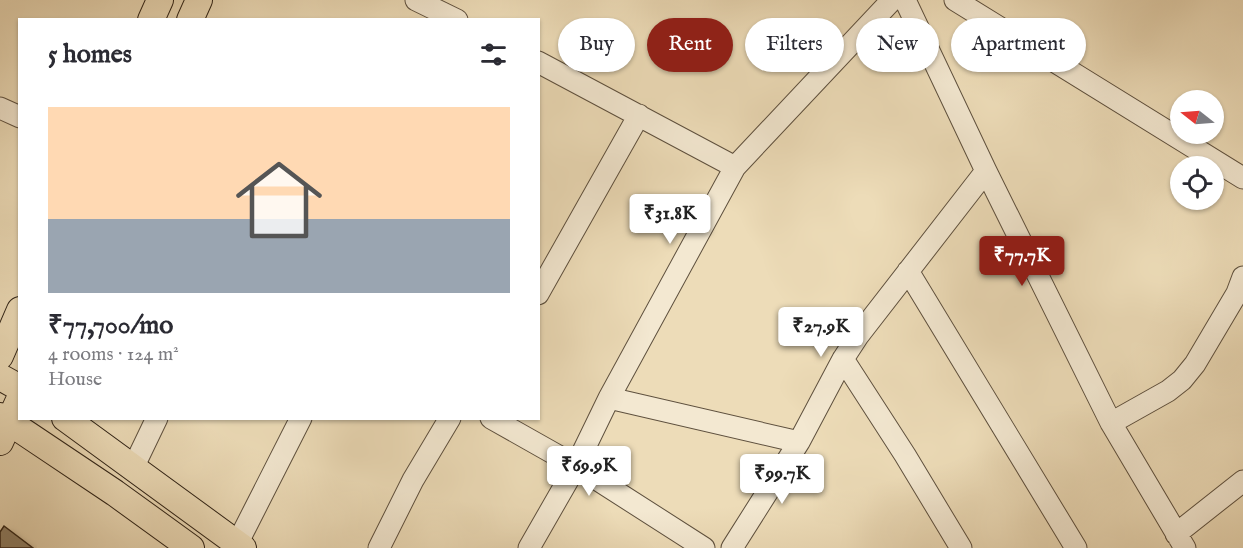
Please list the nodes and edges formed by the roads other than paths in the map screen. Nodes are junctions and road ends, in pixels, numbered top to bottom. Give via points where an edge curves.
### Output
1 (160, 0) edge
2 (199, 0) edge
3 (416, 0) edge
4 (892, 0) edge
5 (905, 0) edge
6 (955, 0) edge
7 (152, 18) edge
8 (191, 18) edge
9 (453, 18) edge
10 (540, 63) edge
11 (0, 108) edge
12 (639, 115) junction
13 (18, 116) edge
14 (735, 167) junction
15 (986, 171) junction
16 (1243, 178) edge
17 (908, 271) junction
18 (1243, 277) edge
19 (540, 290) edge
20 (18, 315) edge
21 (0, 356) edge
22 (843, 359) junction
23 (0, 377) edge
24 (18, 387) edge
25 (609, 398) junction
26 (18, 401) edge
27 (68, 420) edge
28 (156, 420) edge
29 (300, 420) edge
30 (449, 420) edge
31 (495, 420) edge
32 (1111, 423) junction
33 (3, 427) edge
34 (799, 442) junction
35 (576, 466) junction
36 (133, 468) junction
37 (1243, 481) edge
38 (1180, 541) edge
39 (240, 546) edge
40 (533, 547) edge
41 (191, 548) edge
42 (379, 548) edge
43 (704, 548) edge
44 (732, 548) edge
45 (961, 548) edge
46 (1076, 548) edge

1 - 7 main road
2 - 8 main road
3 - 9 street
4 - 14 street
5 - 15 street
6 - 16 street
10 - 12 street
11 - 13 street
12 - 14 street
12 - 19 street
14 - 25 street
15 - 17 street
15 - 32 street
17 - 22 street
17 - 46 street
18 - 32 street via 1201,354 1182,380
20 - 21 main road
22 - 34 street
22 - 45 street
23 - 24 main road
25 - 34 street
25 - 35 street
26 - 33 main road
27 - 36 main road
28 - 36 street
29 - 39 street
30 - 42 street
31 - 35 street
32 - 38 street
33 - 41 main road via 115,493
34 - 44 street
35 - 40 street
35 - 43 street
36 - 39 main road
37 - 38 street

